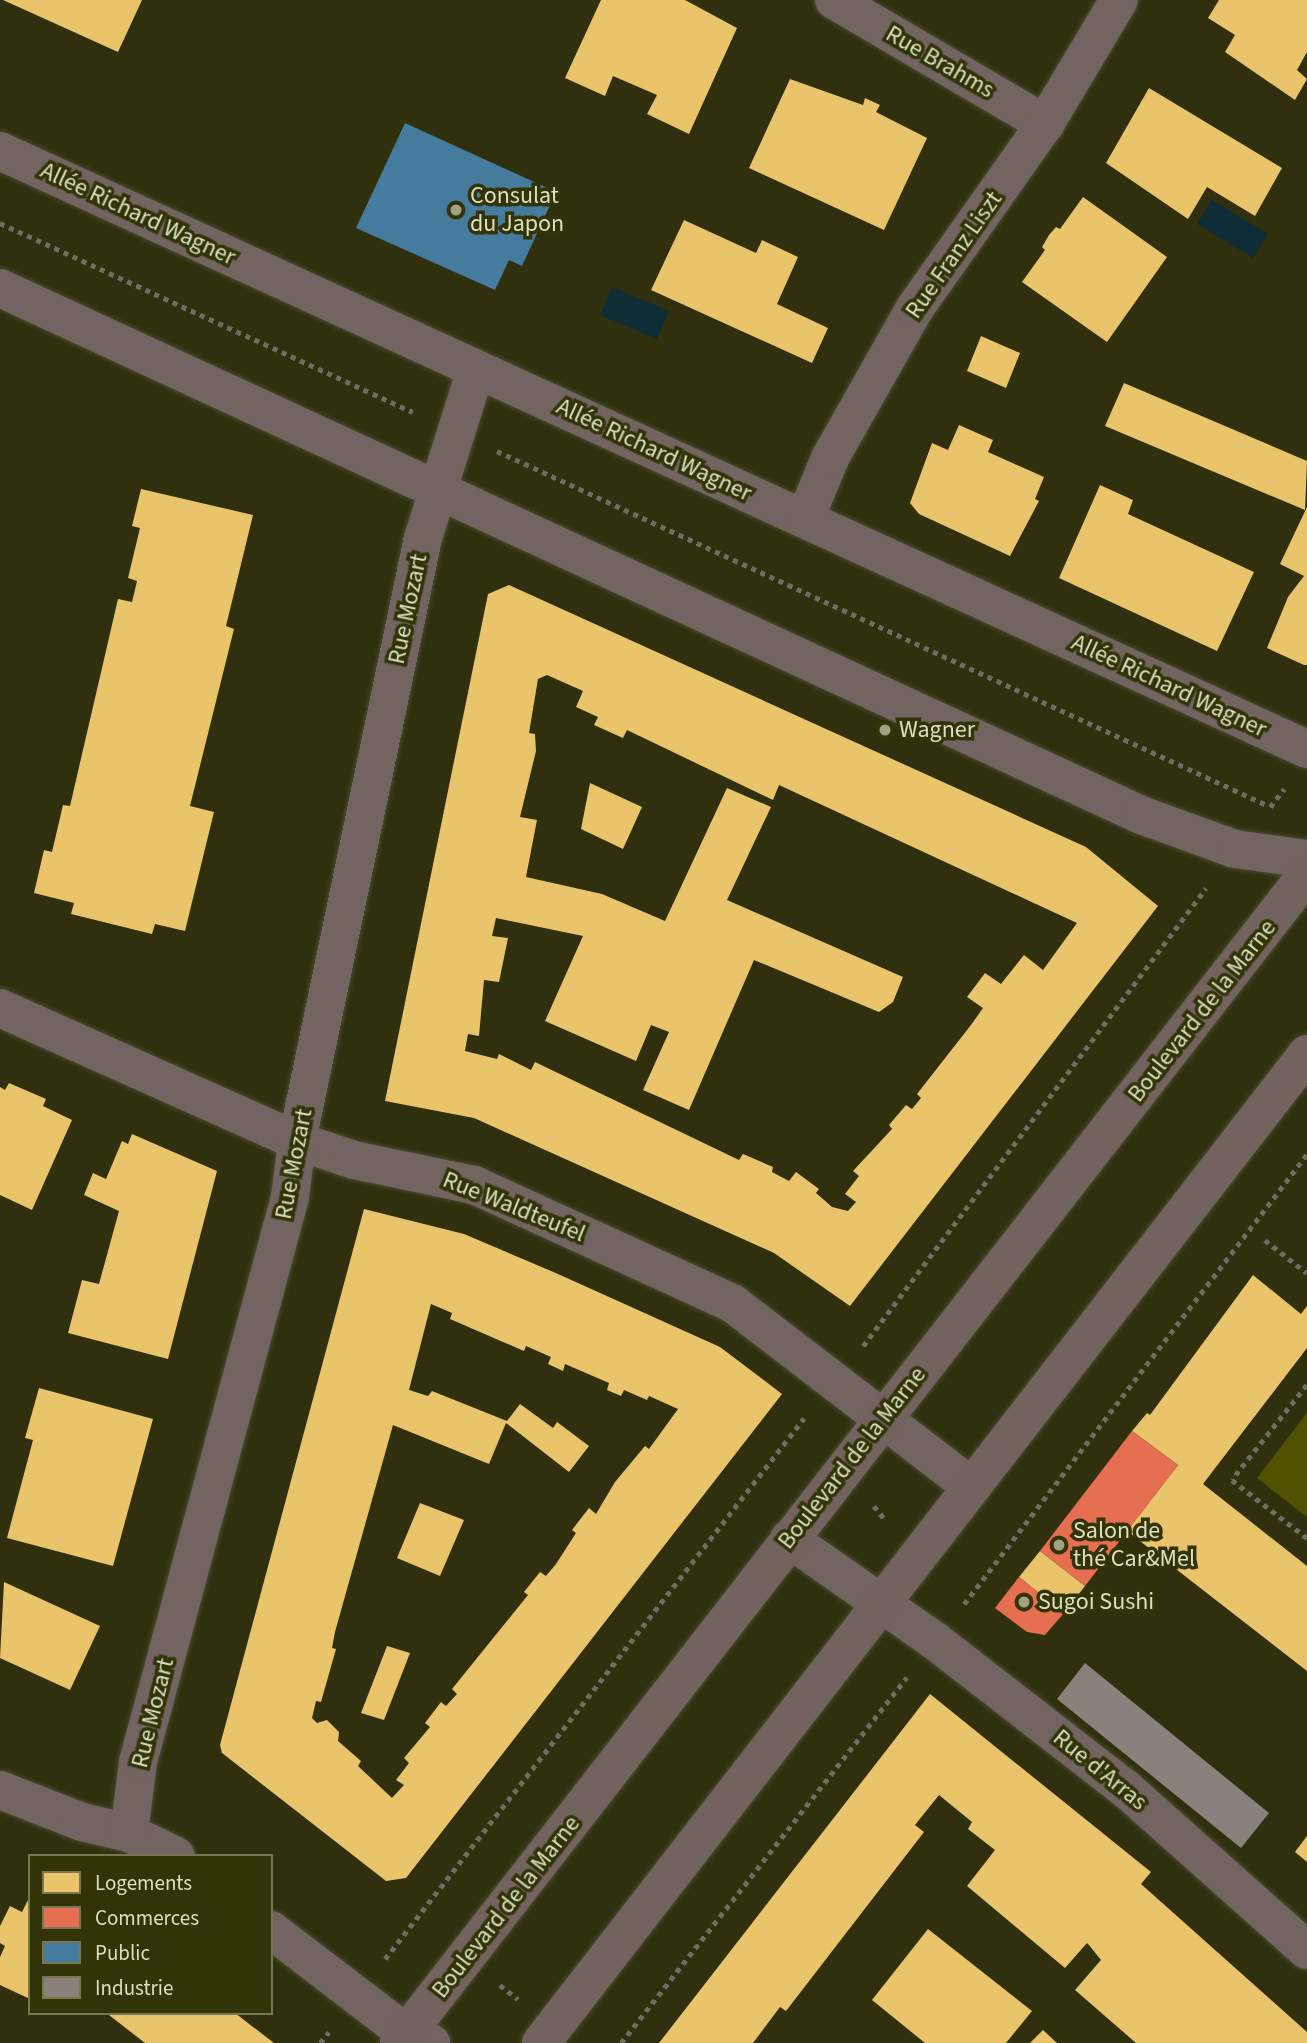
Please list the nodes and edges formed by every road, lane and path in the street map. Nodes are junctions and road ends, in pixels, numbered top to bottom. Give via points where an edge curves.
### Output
1 (834, 0) edge
2 (1119, 0) edge
3 (1045, 124) junction
4 (0, 151) edge
5 (0, 223) edge
6 (0, 288) edge
7 (476, 369) junction
8 (454, 432) junction
9 (436, 489) junction
10 (805, 519) junction
11 (1300, 764) edge
12 (1270, 806) junction
13 (1235, 849) junction
14 (1307, 859) edge
15 (1307, 874) edge
16 (0, 1008) edge
17 (1307, 1054) edge
18 (297, 1141) junction
19 (1307, 1154) edge
20 (1265, 1240) dead end
21 (1307, 1273) edge
22 (854, 1357) dead end
23 (1307, 1385) edge
24 (806, 1415) dead end
25 (881, 1420) junction
26 (972, 1487) junction
27 (868, 1498) dead end
28 (893, 1530) dead end
29 (1307, 1538) edge
30 (789, 1539) junction
31 (882, 1603) junction
32 (958, 1612) dead end
33 (915, 1668) dead end
34 (0, 1790) edge
35 (129, 1833) junction
36 (172, 1854) edge
37 (273, 1932) edge
38 (1307, 1950) edge
39 (382, 1963) dead end
40 (494, 1981) dead end
41 (525, 2004) dead end
42 (412, 2040) edge
43 (541, 2043) edge
44 (621, 2043) edge

1 - 3 street, Rue Brahms
2 - 3 street, Rue Franz Liszt
3 - 10 street, Rue Franz Liszt via 915,308 830,458
4 - 7 street, Allée Richard Wagner
5 - 8 path
6 - 9 street
7 - 8 street, Rue Mozart
7 - 10 street, Allée Richard Wagner
8 - 9 street, Rue Mozart
8 - 12 path
9 - 13 street via 1141,815
9 - 18 street, Rue Mozart
10 - 11 street, Allée Richard Wagner
11 - 12 path
12 - 13 path
13 - 14 street
13 - 22 path
15 - 25 street, Boulevard de la Marne
16 - 18 street, Rue Waldteufel
17 - 26 street
18 - 25 street, Rue Waldteufel via 354,1160 474,1185 707,1291 756,1317
18 - 35 street, Rue Mozart via 290,1197 138,1762
19 - 32 path
20 - 21 path
23 - 29 path via 1232,1480
24 - 39 path
25 - 26 street, Rue Waldteufel
25 - 30 street, Boulevard de la Marne
26 - 31 street
27 - 28 path
30 - 31 street, Rue d'Arras
30 - 42 street, Boulevard de la Marne
31 - 38 street, Rue d'Arras via 1126,1789
31 - 43 street
33 - 44 path
34 - 35 street via 82,1822
35 - 36 street
37 - 42 street
40 - 41 path

